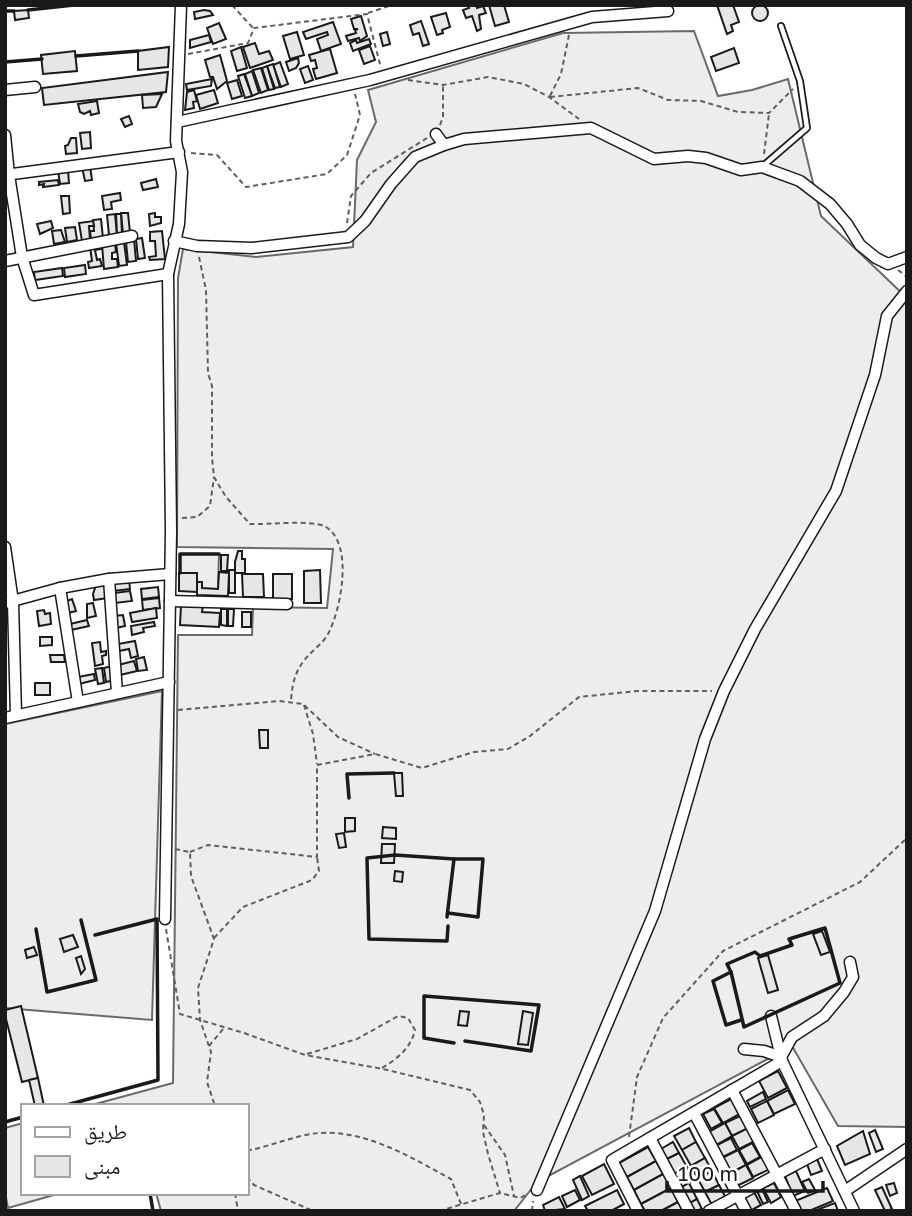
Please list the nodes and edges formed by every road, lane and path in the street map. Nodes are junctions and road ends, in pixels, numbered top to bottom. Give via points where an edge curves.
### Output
1 (181, 5) edge
2 (232, 5) edge
3 (392, 5) edge
4 (668, 11) dead end
5 (367, 13) junction
6 (571, 23) junction
7 (781, 26) dead end
8 (254, 29) junction
9 (180, 56) junction
10 (384, 76) junction
11 (407, 80) dead end
12 (800, 81) junction
13 (352, 84) junction
14 (443, 85) junction
15 (35, 87) dead end
16 (5, 90) edge
17 (549, 97) junction
18 (769, 113) junction
19 (177, 122) junction
20 (591, 128) junction
21 (436, 134) junction
22 (5, 135) edge
23 (444, 145) junction
24 (179, 152) junction
25 (762, 167) junction
26 (7, 175) edge
27 (132, 236) dead end
28 (336, 240) junction
29 (174, 241) junction
30 (197, 246) junction
31 (22, 257) junction
32 (907, 257) edge
33 (5, 261) edge
34 (168, 274) junction
35 (907, 291) edge
36 (214, 477) junction
37 (171, 520) junction
38 (5, 547) edge
39 (170, 574) junction
40 (109, 579) junction
41 (60, 588) junction
42 (170, 601) junction
43 (9, 603) edge
44 (287, 604) dead end
45 (169, 682) junction
46 (724, 691) junction
47 (117, 694) junction
48 (78, 702) junction
49 (291, 702) junction
50 (303, 704) junction
51 (170, 711) junction
52 (16, 715) junction
53 (5, 718) edge
54 (375, 754) junction
55 (317, 765) junction
56 (907, 838) edge
57 (165, 848) junction
58 (190, 852) junction
59 (317, 857) junction
60 (165, 919) joint
61 (214, 939) junction
62 (850, 962) dead end
63 (771, 1016) dead end
64 (200, 1020) junction
65 (224, 1028) junction
66 (209, 1047) junction
67 (744, 1049) dead end
68 (305, 1055) junction
69 (781, 1059) junction
70 (381, 1069) junction
71 (733, 1090) junction
72 (214, 1104) edge
73 (694, 1113) junction
74 (483, 1124) junction
75 (650, 1138) junction
76 (248, 1149) edge
77 (825, 1149) junction
78 (907, 1149) edge
79 (626, 1152) junction
80 (777, 1174) junction
81 (248, 1178) edge
82 (537, 1190) joint
83 (845, 1191) junction
84 (500, 1193) junction
85 (738, 1195) junction
86 (514, 1197) junction
87 (461, 1205) junction
88 (313, 1211) edge
89 (439, 1211) edge
90 (638, 1211) edge
91 (689, 1211) edge
92 (709, 1211) edge
93 (746, 1211) edge
94 (796, 1211) edge
95 (854, 1211) edge

1 - 9 street
2 - 8 path
3 - 5 path
4 - 6 street
5 - 8 path
5 - 10 path
6 - 10 street
6 - 17 path via 561,74
7 - 12 lane
8 - 9 path via 248,43
9 - 19 street
10 - 13 street
11 - 14 path
12 - 18 path
12 - 25 lane via 807,128
13 - 19 street
13 - 24 path via 360,115 347,155 327,174 246,187 217,155
14 - 17 path via 488,77 524,84
14 - 21 path via 443,117
15 - 16 street
17 - 18 path via 638,88 668,100
17 - 20 path
18 - 25 path
19 - 24 street
20 - 23 street via 464,139
20 - 25 street via 654,159 688,156 741,170
21 - 23 street
21 - 28 path via 370,173 351,196 346,226
22 - 26 street
23 - 28 street via 415,157 365,221 348,237
24 - 26 street
24 - 29 street via 182,185
25 - 32 street via 800,181 830,204 860,245 876,258 888,264
26 - 31 street
27 - 31 street
28 - 30 street via 252,248
29 - 30 street
29 - 34 street
30 - 36 path via 206,290
31 - 33 street
31 - 34 street via 34,295
34 - 37 street
35 - 46 street via 887,316 875,375 836,491
36 - 37 path via 210,506 197,517
36 - 49 path via 250,524 312,524 326,527 340,543 343,561 338,614 327,638 303,660 292,682
37 - 39 street
38 - 43 street
39 - 40 street
39 - 42 street
40 - 41 street
40 - 47 street
41 - 43 street
41 - 48 street
42 - 44 street
42 - 45 street
43 - 52 street
45 - 47 street
45 - 51 street
46 - 54 path via 579,696 508,749 474,752 422,768
46 - 82 street via 705,739 655,911
47 - 48 street
48 - 52 street
49 - 50 path
49 - 51 path
50 - 54 path via 338,737
50 - 55 path
51 - 57 street
52 - 53 street
54 - 55 path
55 - 59 path
56 - 79 path via 860,882 723,951 663,1018 637,1076
57 - 58 path
57 - 60 street
58 - 59 path via 208,845
58 - 61 path via 191,876
59 - 61 path via 319,871 312,880 243,907
60 - 64 path via 180,1014
61 - 64 path via 198,988
62 - 69 street via 853,977 845,992 824,1016 792,1037
63 - 69 street
64 - 65 path
64 - 66 path
65 - 66 path
65 - 68 path
66 - 72 path via 207,1082
67 - 69 street
68 - 70 path
68 - 70 path via 357,1039 398,1016 408,1018 415,1030 413,1040
69 - 71 street
69 - 77 street
70 - 74 path via 470,1090 480,1102
71 - 73 street
71 - 80 street
73 - 75 street
73 - 85 street
74 - 84 path
74 - 86 path via 505,1155
75 - 79 street
75 - 91 street
76 - 87 path via 319,1133 360,1136 451,1179
77 - 80 street
77 - 83 street
78 - 83 street
79 - 90 street via 612,1160
80 - 85 street
80 - 94 street
81 - 88 path
82 - 86 path
83 - 95 street
84 - 86 path
84 - 87 path
85 - 92 street
85 - 93 street
87 - 89 path

